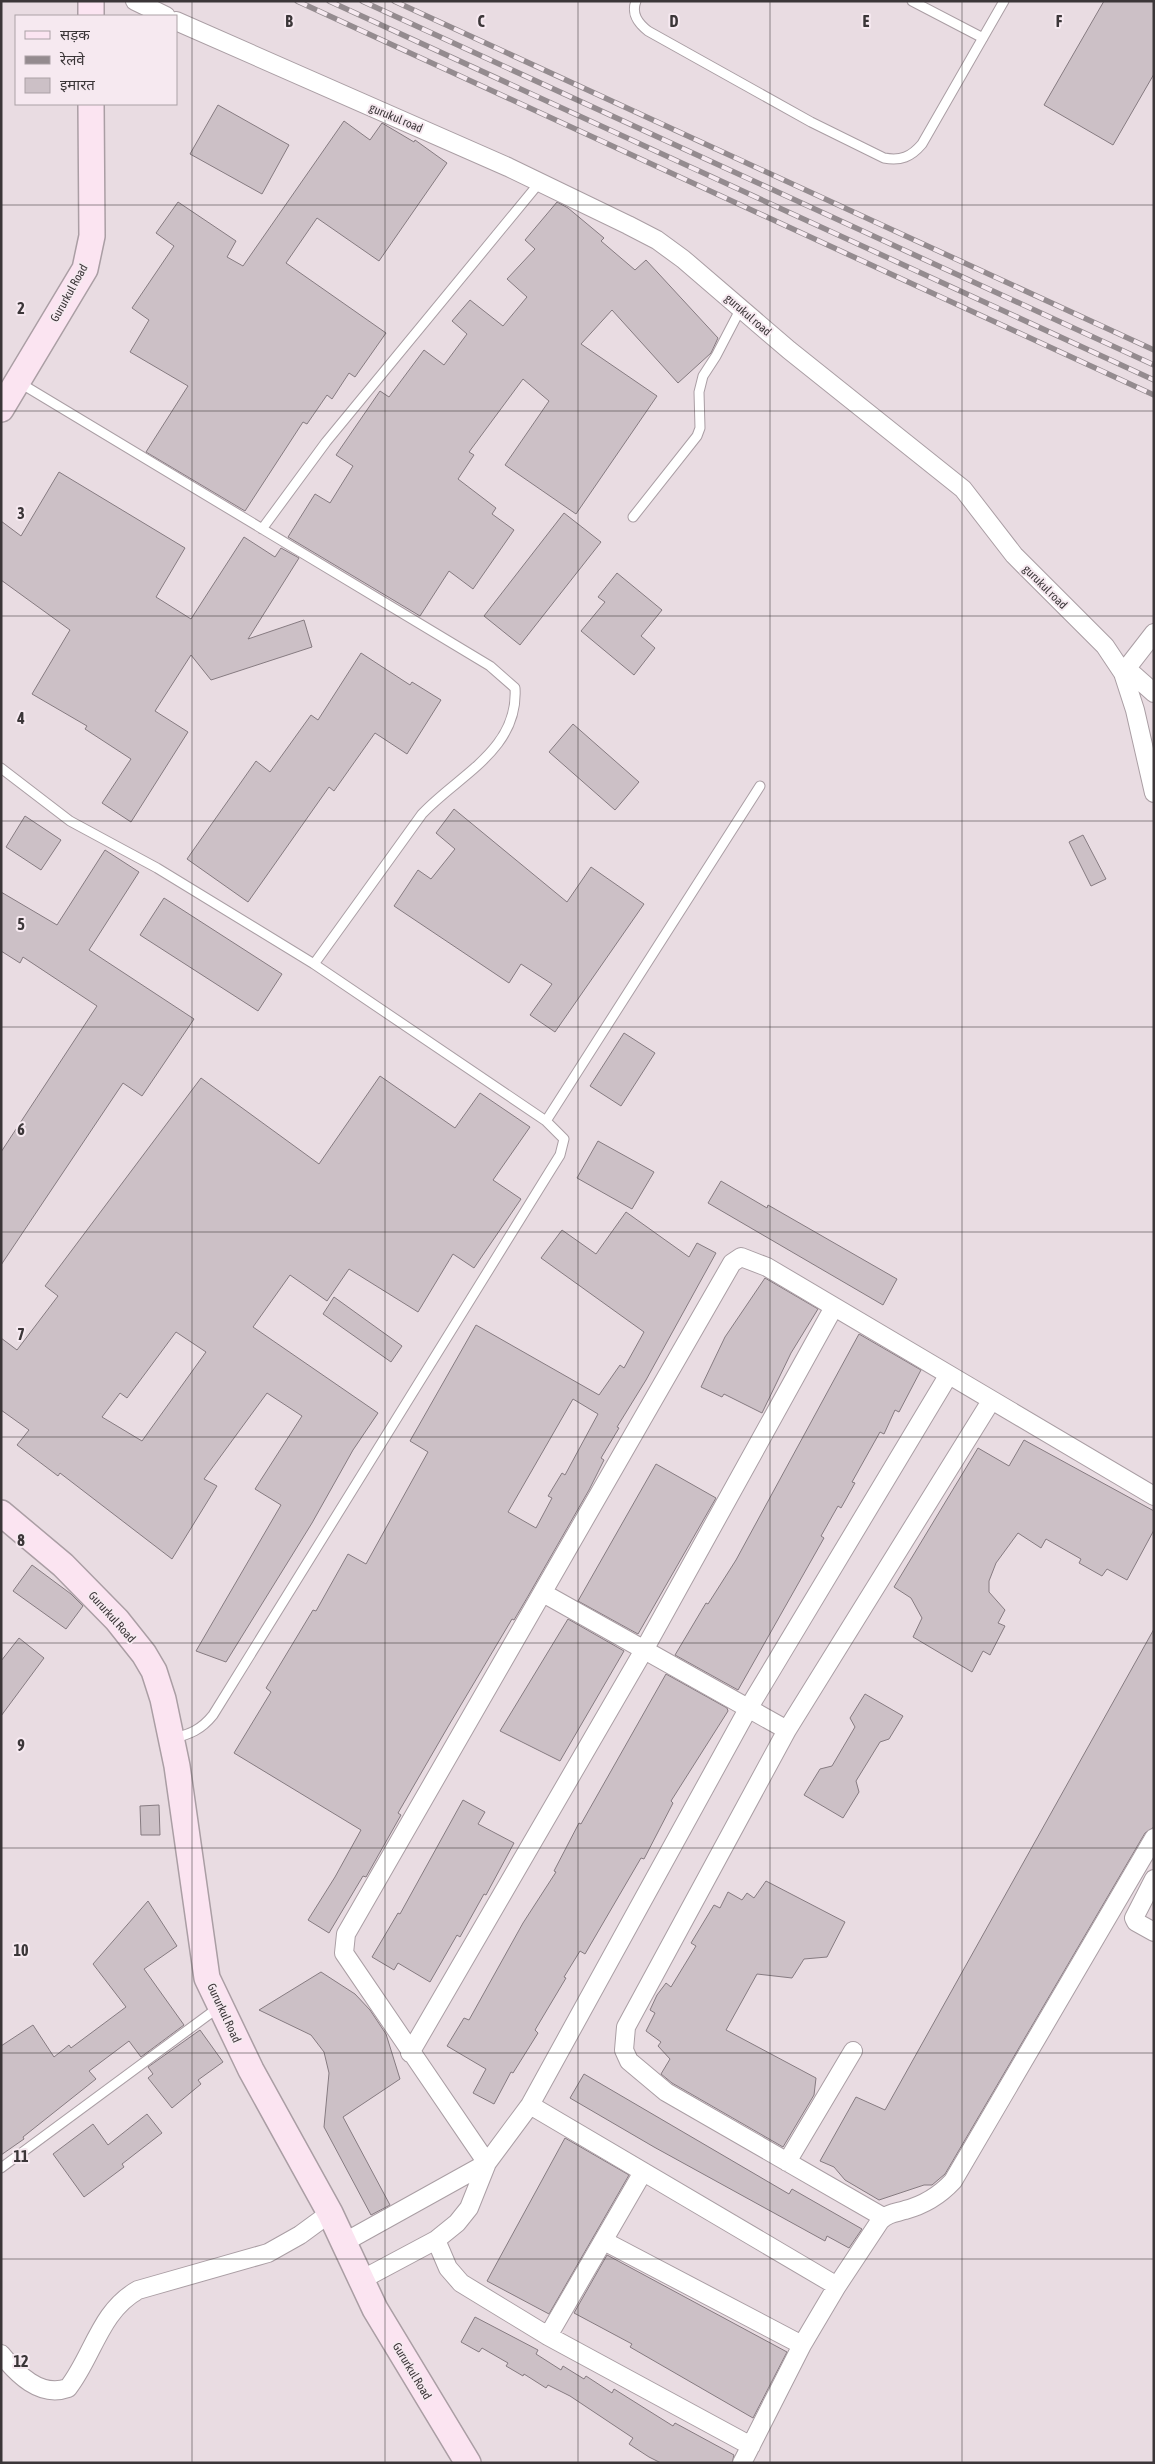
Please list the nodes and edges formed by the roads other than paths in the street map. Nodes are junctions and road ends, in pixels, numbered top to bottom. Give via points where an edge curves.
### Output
1 (91, 1) edge
2 (135, 1) edge
3 (636, 1) edge
4 (912, 1) edge
5 (1004, 1) edge
6 (90, 15) edge
7 (164, 15) edge
8 (178, 23) edge
9 (983, 38) junction
10 (91, 105) edge
11 (540, 182) junction
12 (740, 308) junction
13 (18, 382) junction
14 (1, 409) edge
15 (633, 517) dead end
16 (262, 529) junction
17 (1154, 633) edge
18 (1125, 671) junction
19 (1154, 693) edge
20 (1, 768) edge
21 (760, 786) dead end
22 (1154, 792) edge
23 (314, 964) junction
24 (546, 1121) junction
25 (834, 1306) junction
26 (948, 1376) junction
27 (991, 1401) junction
28 (1154, 1496) edge
29 (1, 1513) edge
30 (543, 1593) junction
31 (644, 1650) junction
32 (748, 1709) junction
33 (787, 1730) junction
34 (172, 1739) junction
35 (1154, 1838) edge
36 (1154, 1879) edge
37 (1154, 1932) edge
38 (219, 2007) junction
39 (853, 2051) dead end
40 (410, 2053) junction
41 (530, 2105) junction
42 (787, 2162) junction
43 (487, 2163) junction
44 (1, 2168) edge
45 (644, 2172) junction
46 (330, 2213) junction
47 (883, 2217) junction
48 (436, 2240) junction
49 (604, 2241) junction
50 (343, 2243) junction
51 (361, 2280) junction
52 (836, 2286) junction
53 (548, 2336) junction
54 (802, 2345) junction
55 (1, 2354) edge
56 (751, 2446) junction
57 (468, 2463) edge
58 (742, 2463) edge

1 - 6 street
2 - 7 street
3 - 9 lane via 635,16 648,31 811,122 884,158 896,160 906,158 922,144
4 - 9 lane
5 - 9 lane
8 - 11 street, gurukul road
10 - 13 street, Gururkul Road via 92,236 85,269
11 - 12 street, gurukul road via 657,240
11 - 16 lane via 326,442
12 - 15 lane via 703,376 697,436
12 - 18 street, gurukul road via 963,489 1014,555
13 - 14 street, Gururkul Road
13 - 16 lane
16 - 23 lane via 490,666 515,688 510,717 493,750 422,814
17 - 18 street
18 - 19 street
18 - 22 street, gurukul road
20 - 23 lane via 70,820 157,868
21 - 24 lane
23 - 24 lane
24 - 34 lane via 564,1139 560,1155 213,1715 201,1728
25 - 26 street
25 - 30 street via 747,1258 741,1257 732,1263
25 - 31 street
26 - 27 street
26 - 32 street
27 - 28 street
27 - 33 street
29 - 34 street, Gururkul Road via 63,1564 117,1620 144,1654 154,1671
30 - 31 street
30 - 40 street via 346,1934 344,1953
31 - 32 street
31 - 40 street
32 - 33 street
32 - 41 street
33 - 42 street via 626,2026 624,2050 630,2061 666,2092
34 - 38 street, Gururkul Road via 207,1978
35 - 47 street via 953,2181 940,2194 921,2205
36 - 37 street via 1134,1918
38 - 44 lane
38 - 46 street, Gururkul Road
39 - 42 street
40 - 43 street
41 - 43 street
41 - 45 street
42 - 47 street
43 - 48 street via 470,2208
43 - 50 street
45 - 49 street
45 - 52 street
46 - 50 street, Gururkul Road
46 - 55 street via 268,2253 138,2290 124,2298 107,2318 79,2374 68,2388 61,2391 25,2380
47 - 52 street
48 - 51 street
48 - 53 street via 448,2268 461,2283
49 - 53 street
49 - 54 street
50 - 51 street, Gururkul Road
51 - 57 street, Gururkul Road via 401,2354
52 - 54 street
53 - 56 street
54 - 56 street
56 - 58 street

